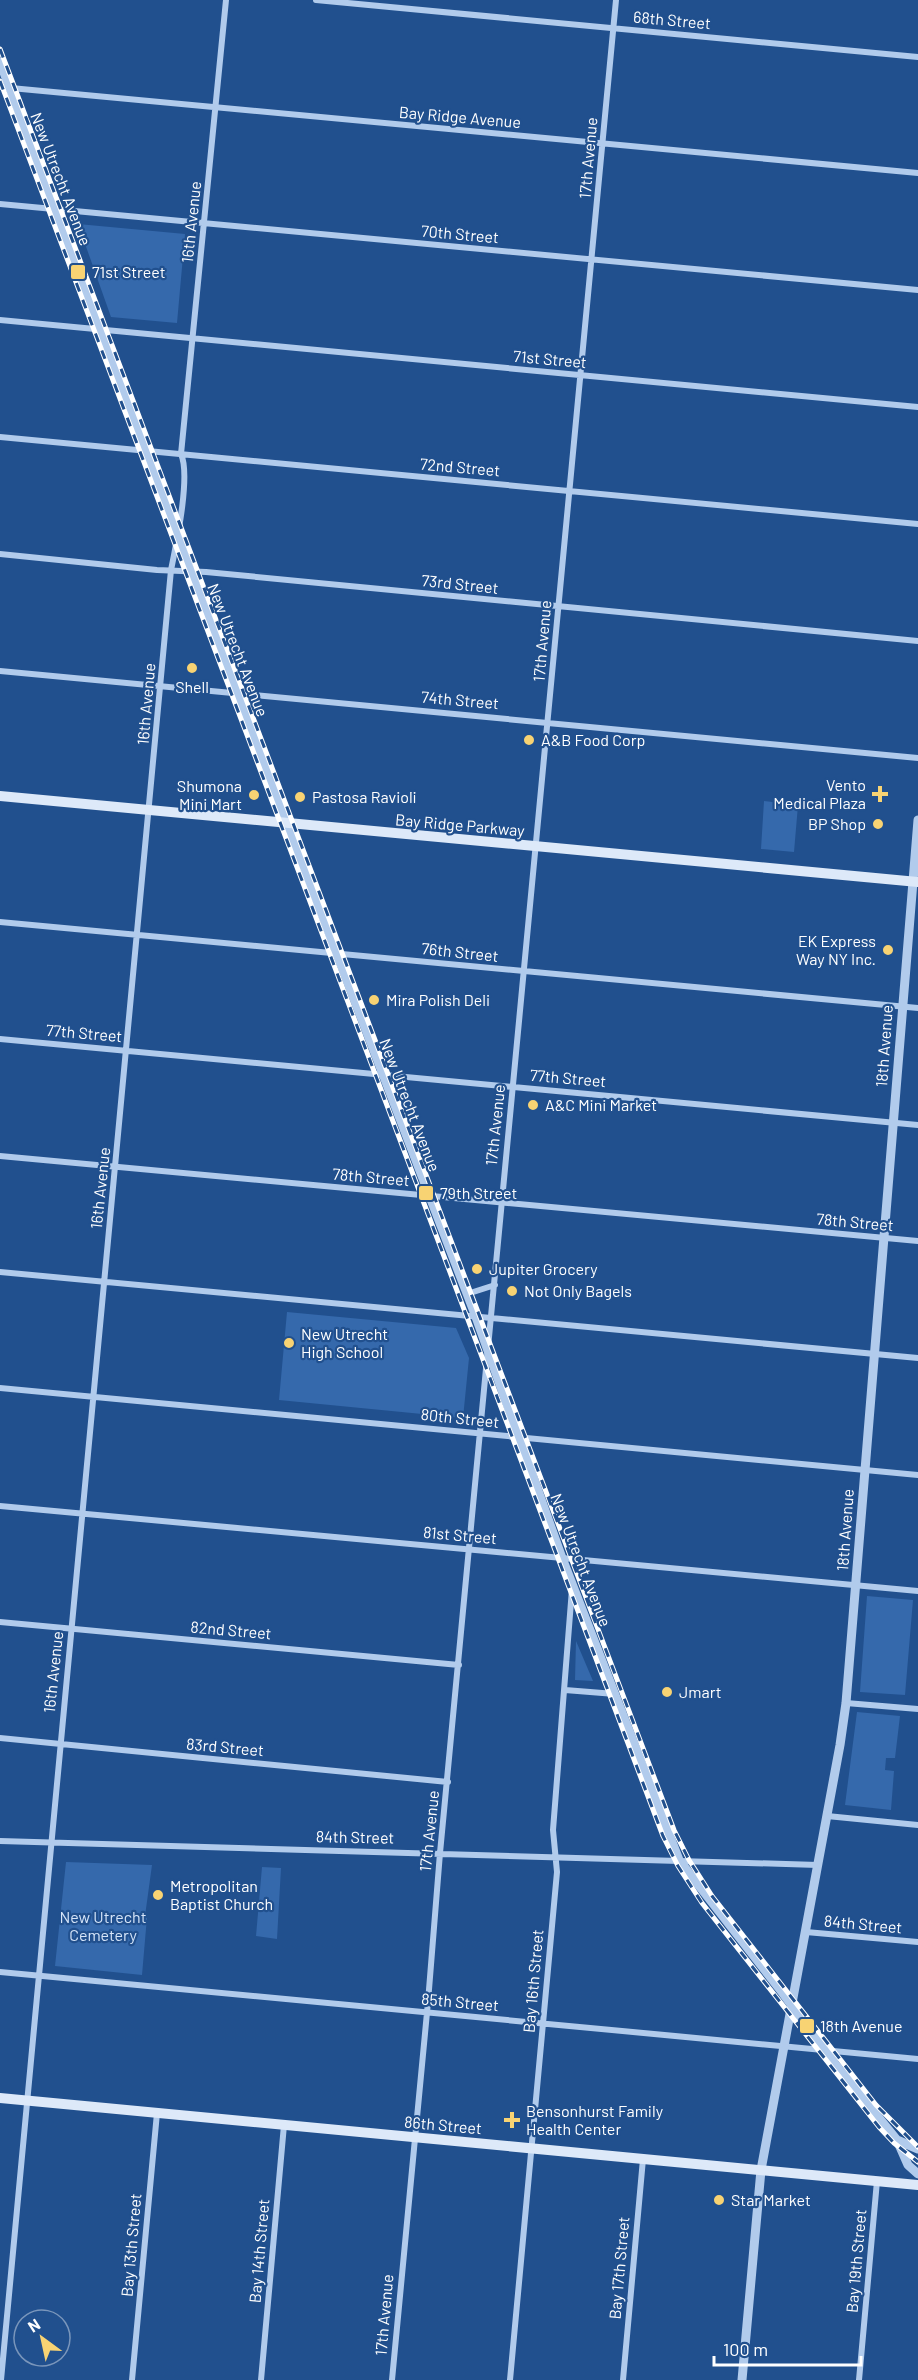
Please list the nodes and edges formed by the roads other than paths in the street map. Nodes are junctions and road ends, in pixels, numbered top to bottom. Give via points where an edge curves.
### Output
1 (226, 0) edge
2 (316, 0) edge
3 (616, 0) edge
4 (614, 28) junction
5 (918, 57) edge
6 (0, 62) edge
7 (5, 87) edge
8 (216, 107) junction
9 (603, 144) junction
10 (918, 173) edge
11 (0, 204) edge
12 (57, 209) junction
13 (204, 223) junction
14 (592, 260) junction
15 (918, 290) edge
16 (0, 320) edge
17 (102, 330) junction
18 (193, 339) junction
19 (581, 376) junction
20 (918, 407) edge
21 (0, 437) edge
22 (146, 451) junction
23 (181, 454) junction
24 (570, 491) junction
25 (918, 524) edge
26 (178, 537) junction
27 (0, 554) edge
28 (171, 570) junction
29 (191, 571) junction
30 (559, 607) junction
31 (918, 641) edge
32 (0, 671) edge
33 (161, 686) junction
34 (238, 693) junction
35 (548, 722) junction
36 (918, 758) edge
37 (0, 796) edge
38 (150, 811) junction
39 (918, 820) edge
40 (288, 824) junction
41 (536, 847) junction
42 (915, 882) edge
43 (0, 922) edge
44 (138, 935) junction
45 (336, 954) junction
46 (524, 972) junction
47 (901, 1006) junction
48 (918, 1008) edge
49 (0, 1039) edge
50 (127, 1051) junction
51 (382, 1075) junction
52 (513, 1086) junction
53 (892, 1123) junction
54 (918, 1125) edge
55 (0, 1156) edge
56 (116, 1166) junction
57 (429, 1196) junction
58 (501, 1202) junction
59 (883, 1238) junction
60 (918, 1241) edge
61 (0, 1272) edge
62 (103, 1281) junction
63 (495, 1286) junction
64 (467, 1294) junction
65 (476, 1317) junction
66 (492, 1318) junction
67 (489, 1353) junction
68 (873, 1354) junction
69 (918, 1358) edge
70 (0, 1388) edge
71 (92, 1396) junction
72 (480, 1433) junction
73 (520, 1437) junction
74 (864, 1470) junction
75 (918, 1475) edge
76 (0, 1506) edge
77 (83, 1514) junction
78 (469, 1549) junction
79 (562, 1558) junction
80 (572, 1584) junction
81 (855, 1585) junction
82 (918, 1592) edge
83 (0, 1622) edge
84 (71, 1628) junction
85 (459, 1665) junction
86 (565, 1690) junction
87 (616, 1694) junction
88 (846, 1703) junction
89 (918, 1709) edge
90 (0, 1738) edge
91 (60, 1744) junction
92 (448, 1782) junction
93 (827, 1816) junction
94 (918, 1825) edge
95 (0, 1841) edge
96 (52, 1843) junction
97 (440, 1853) junction
98 (556, 1856) junction
99 (679, 1860) junction
100 (818, 1865) junction
101 (806, 1932) junction
102 (918, 1942) edge
103 (0, 1972) edge
104 (39, 1976) junction
105 (793, 2006) junction
106 (427, 2013) junction
107 (542, 2024) junction
108 (786, 2047) junction
109 (824, 2050) junction
110 (918, 2059) edge
111 (0, 2098) edge
112 (28, 2101) junction
113 (157, 2113) junction
114 (284, 2125) junction
115 (415, 2137) junction
116 (897, 2140) junction
117 (532, 2148) junction
118 (918, 2150) edge
119 (643, 2159) junction
120 (761, 2170) junction
121 (918, 2174) edge
122 (877, 2181) junction
123 (918, 2185) edge
124 (1, 2380) edge
125 (132, 2380) edge
126 (261, 2380) edge
127 (392, 2380) edge
128 (510, 2380) edge
129 (623, 2380) edge
130 (742, 2380) edge
131 (859, 2380) edge

1 - 8 street, 16th Avenue
2 - 4 street, 68th Street
3 - 4 street, 17th Avenue
4 - 5 street, 68th Street
4 - 9 street, 17th Avenue
6 - 7 street, New Utrecht Avenue
7 - 8 street, Bay Ridge Avenue
7 - 12 street, New Utrecht Avenue
8 - 9 street, Bay Ridge Avenue
8 - 13 street, 16th Avenue
9 - 10 street, Bay Ridge Avenue
9 - 14 street, 17th Avenue
11 - 12 street, 70th Street
12 - 13 street, 70th Street
12 - 17 street, New Utrecht Avenue
13 - 14 street, 70th Street
13 - 18 street, 16th Avenue
14 - 15 street, 70th Street
14 - 19 street, 17th Avenue
16 - 17 street, 71st Street
17 - 18 street, 71st Street
17 - 22 street, New Utrecht Avenue
18 - 19 street, 71st Street
18 - 23 street, 16th Avenue
19 - 20 street, 71st Street
19 - 24 street, 17th Avenue
21 - 22 street, 72nd Street
22 - 23 street, 72nd Street
22 - 26 street, New Utrecht Avenue
23 - 24 street, 72nd Street
23 - 26 street, 16th Avenue via 184,465
24 - 25 street, 72nd Street
24 - 30 street, 17th Avenue
26 - 28 street, 16th Avenue
26 - 29 street, New Utrecht Avenue
27 - 28 street, 73rd Street
28 - 29 street, 73rd Street
28 - 33 street, 16th Avenue
29 - 30 street, 73rd Street
29 - 34 street, New Utrecht Avenue
30 - 31 street, 73rd Street
30 - 35 street, 17th Avenue
32 - 33 street, 74th Street
33 - 34 street, 74th Street
33 - 38 street, 16th Avenue
34 - 35 street, 74th Street
34 - 40 street, New Utrecht Avenue
35 - 36 street, 74th Street
35 - 41 street, 17th Avenue
37 - 38 main road, Bay Ridge Parkway
38 - 40 main road, Bay Ridge Parkway
38 - 44 street, 16th Avenue
39 - 42 street, 18th Avenue
40 - 41 main road, Bay Ridge Parkway
40 - 45 street, New Utrecht Avenue
41 - 42 main road, Bay Ridge Parkway
41 - 46 street, 17th Avenue
42 - 47 street, 18th Avenue
43 - 44 street, 76th Street
44 - 45 street, 76th Street
44 - 50 street, 16th Avenue
45 - 46 street, 76th Street
45 - 51 street, New Utrecht Avenue
46 - 47 street, 76th Street
46 - 52 street, 17th Avenue
47 - 48 street, 76th Street
47 - 53 street, 18th Avenue
49 - 50 street, 77th Street
50 - 51 street, 77th Street
50 - 56 street, 16th Avenue
51 - 52 street, 77th Street
51 - 57 street, New Utrecht Avenue
52 - 53 street, 77th Street
52 - 58 street, 17th Avenue
53 - 54 street, 77th Street
53 - 59 street, 18th Avenue
55 - 56 street, 78th Street
56 - 57 street, 78th Street
56 - 62 street, 16th Avenue
57 - 58 street, 78th Street
57 - 64 street, New Utrecht Avenue
58 - 59 street, 78th Street
58 - 63 street, 17th Avenue
59 - 60 street, 78th Street
59 - 68 street, 18th Avenue
61 - 62 street
62 - 65 street
62 - 71 street, 16th Avenue
63 - 64 street
63 - 66 street, 17th Avenue
64 - 65 street, New Utrecht Avenue
65 - 66 street
65 - 67 street, New Utrecht Avenue
66 - 67 street, 17th Avenue
66 - 68 street
67 - 72 street, 17th Avenue
67 - 73 street, New Utrecht Avenue
68 - 69 street
68 - 74 street, 18th Avenue
70 - 71 street, 80th Street
71 - 72 street, 80th Street
71 - 77 street, 16th Avenue
72 - 73 street, 80th Street
72 - 78 street, 17th Avenue
73 - 74 street, 80th Street
73 - 79 street, New Utrecht Avenue
74 - 75 street, 80th Street
74 - 81 street, 18th Avenue
76 - 77 street, 81st Street
77 - 78 street, 81st Street
77 - 84 street, 16th Avenue
78 - 79 street, 81st Street
78 - 85 street, 17th Avenue
79 - 80 street, New Utrecht Avenue
79 - 81 street, 81st Street
80 - 86 street, Bay 16th Street
80 - 87 street, New Utrecht Avenue
81 - 82 street, 81st Street
81 - 88 street, 18th Avenue
83 - 84 street, 82nd Street
84 - 85 street, 82nd Street
84 - 91 street, 16th Avenue
85 - 92 street, 17th Avenue
86 - 87 street
86 - 98 street, Bay 16th Street via 553,1830
87 - 99 street, New Utrecht Avenue
88 - 89 street
88 - 93 street, 18th Avenue
90 - 91 street, 83rd Street
91 - 92 street, 83rd Street
91 - 96 street, 16th Avenue
92 - 97 street, 17th Avenue
93 - 94 street
93 - 100 street, 18th Avenue
95 - 96 street, 84th Street
96 - 97 street, 84th Street
96 - 104 street, 16th Avenue
97 - 98 street, 84th Street
97 - 106 street, 17th Avenue
98 - 99 street, 84th Street
98 - 107 street, Bay 16th Street via 558,1872
99 - 100 street, 84th Street
99 - 105 street, New Utrecht Avenue
100 - 101 street, 18th Avenue
101 - 102 street, 84th Street
101 - 105 street, 18th Avenue
103 - 104 street, 85th Street
104 - 106 street, 85th Street
104 - 112 street, 16th Avenue
105 - 108 street, 18th Avenue
105 - 109 street, New Utrecht Avenue
106 - 107 street, 85th Street
106 - 115 street, 17th Avenue
107 - 108 street, 85th Street
107 - 117 street, Bay 16th Street
108 - 109 street, 85th Street
108 - 120 street, 18th Avenue
109 - 110 street, 85th Street
109 - 116 street, New Utrecht Avenue
111 - 112 main road, 86th Street
112 - 113 main road, 86th Street
112 - 124 street, 16th Avenue
113 - 114 main road, 86th Street
113 - 125 street, Bay 13th Street
114 - 115 main road, 86th Street
114 - 126 street, Bay 14th Street
115 - 117 main road, 86th Street
115 - 127 street, 17th Avenue
116 - 118 street, New Utrecht Avenue
116 - 121 street, New Utrecht Avenue via 908,2165
117 - 119 main road, 86th Street
117 - 128 street, Bay 16th Street
119 - 120 main road, 86th Street
119 - 129 street, Bay 17th Street
120 - 122 main road, 86th Street
120 - 130 street, 18th Avenue
122 - 123 main road, 86th Street
122 - 131 street, Bay 19th Street

